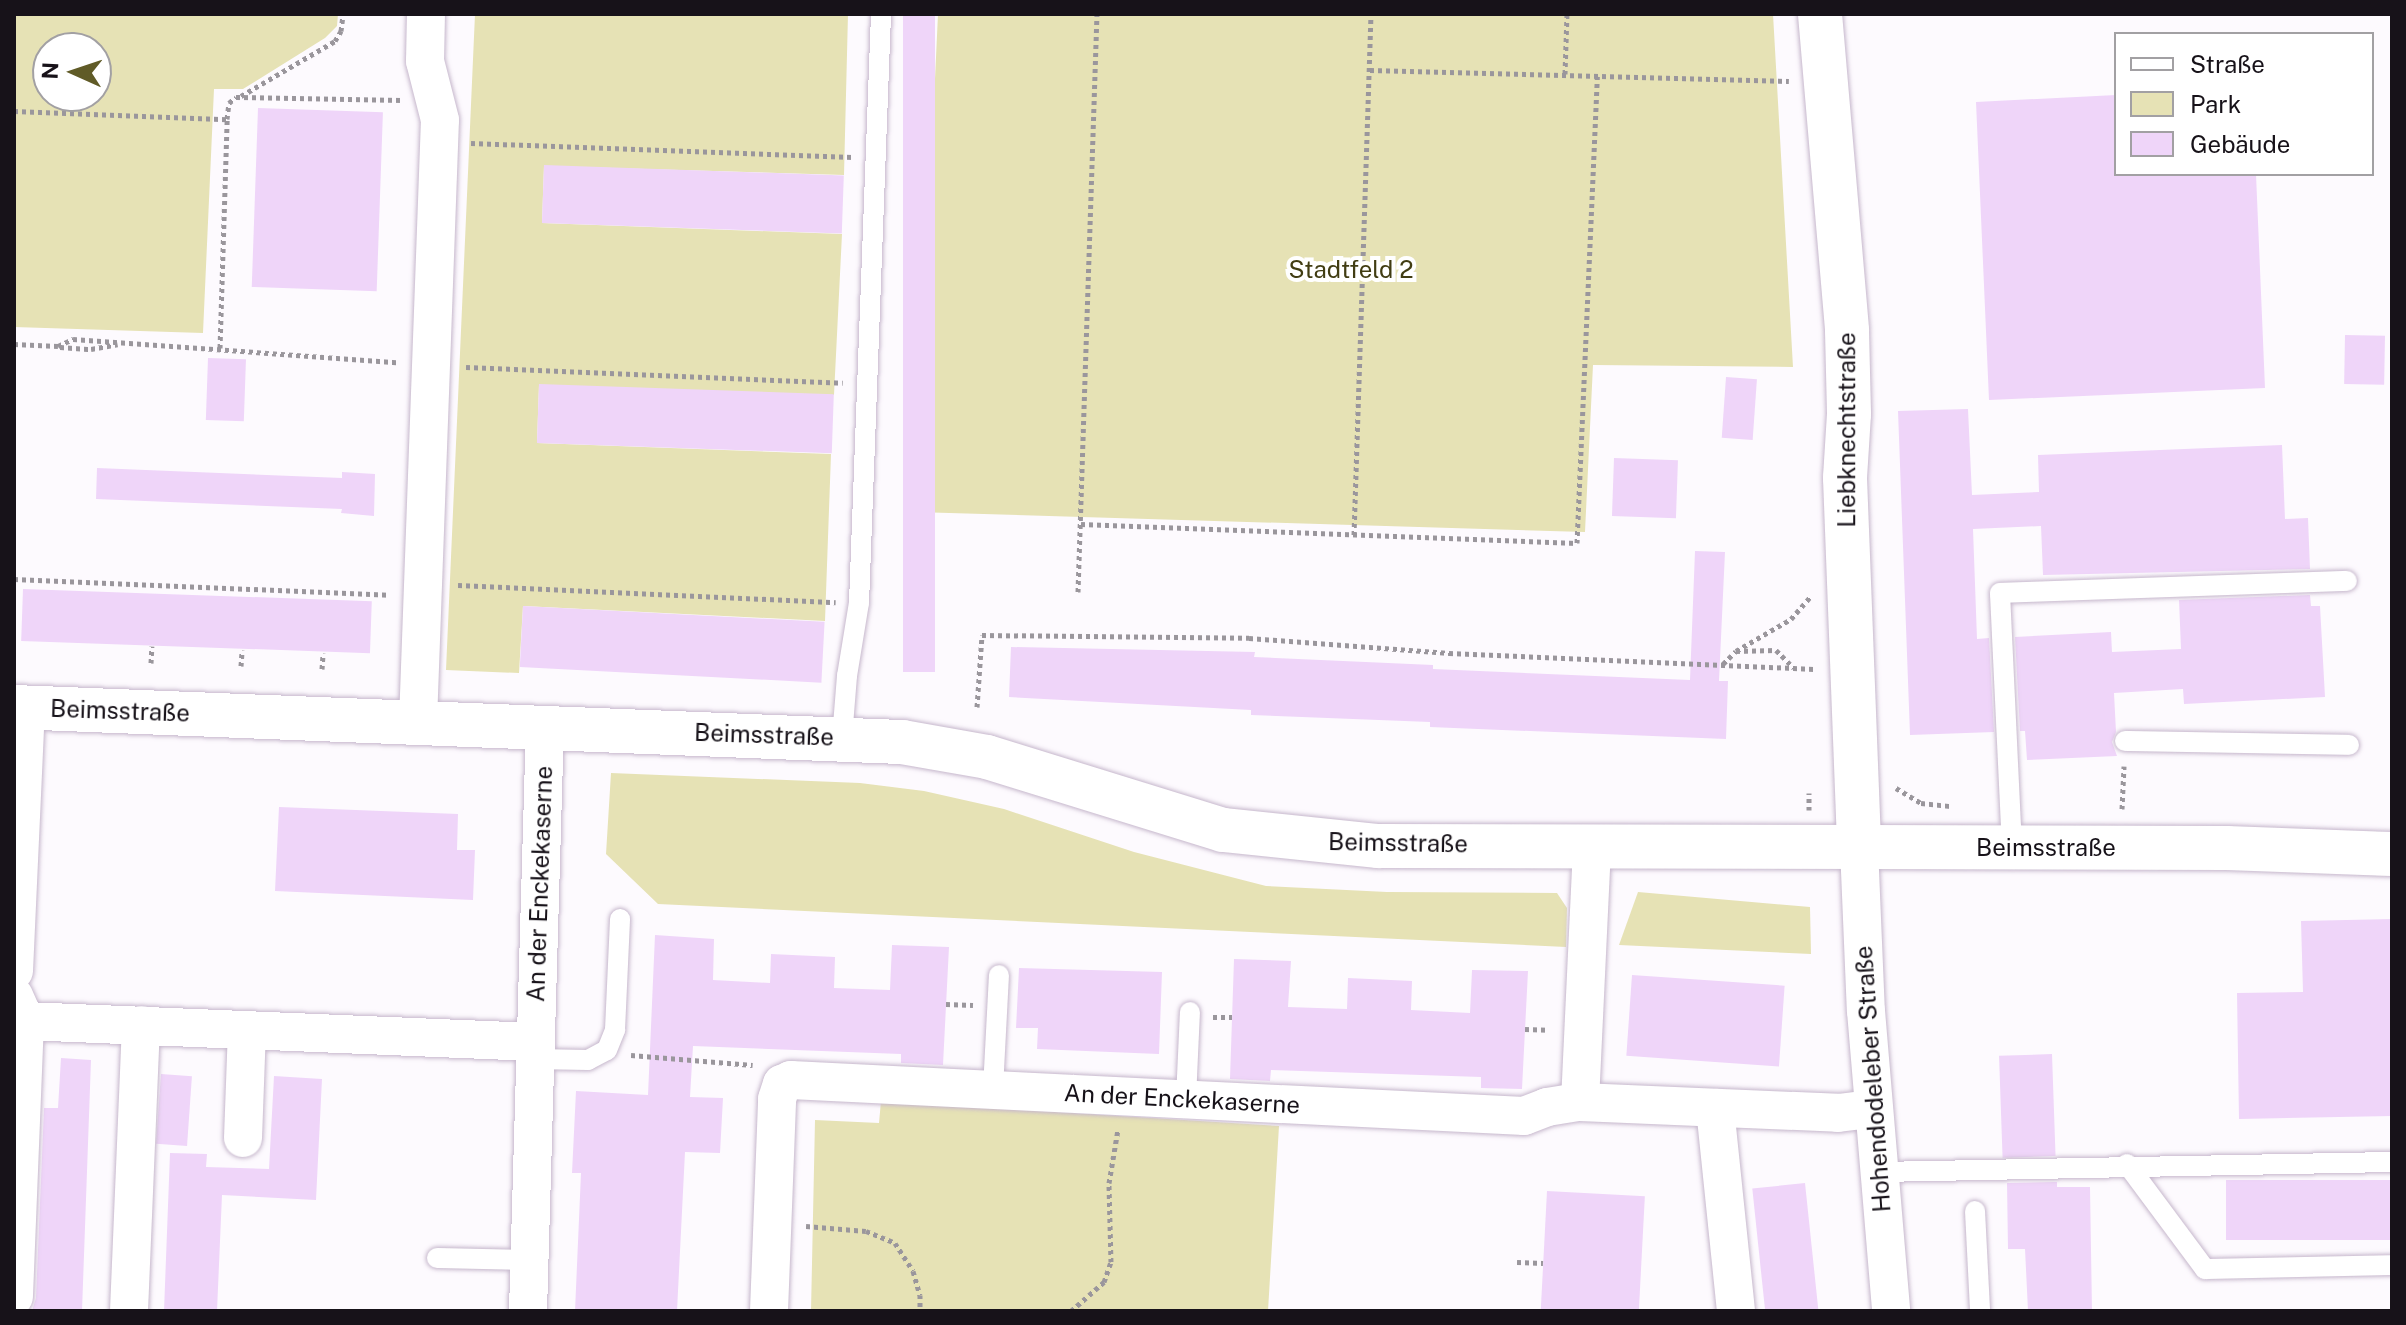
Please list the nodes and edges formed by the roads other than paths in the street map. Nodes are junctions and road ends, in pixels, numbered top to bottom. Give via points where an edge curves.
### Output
1 (426, 14) edge
2 (881, 14) edge
3 (1820, 14) edge
4 (2347, 581) dead end
5 (20, 707) edge
6 (418, 722) junction
7 (545, 726) junction
8 (842, 738) junction
9 (2125, 741) road end
10 (2349, 745) dead end
11 (1592, 846) junction
12 (1859, 847) junction
13 (2012, 848) junction
14 (2392, 854) edge
15 (620, 919) dead end
16 (14, 971) edge
17 (999, 975) dead end
18 (20, 1008) edge
19 (1190, 1012) dead end
20 (141, 1025) junction
21 (247, 1030) junction
22 (534, 1050) junction
23 (993, 1089) junction
24 (1186, 1099) junction
25 (1580, 1102) junction
26 (1715, 1108) junction
27 (1873, 1109) junction
28 (243, 1138) dead end
29 (2392, 1162) edge
30 (2127, 1164) junction
31 (1879, 1172) junction
32 (1975, 1211) dead end
33 (437, 1258) dead end
34 (529, 1260) junction
35 (2392, 1265) edge
36 (14, 1297) edge
37 (129, 1311) edge
38 (528, 1311) edge
39 (769, 1311) edge
40 (1736, 1311) edge
41 (1891, 1311) edge
42 (1980, 1311) edge

1 - 6 street via 425,61 440,120 431,365 434,590
2 - 8 lane via 859,603
3 - 12 street, Liebknechtstraße via 1847,331 1845,478
4 - 13 lane via 2000,593
5 - 6 street, Beimsstraße
5 - 16 street
6 - 7 street, Beimsstraße
7 - 8 street, Beimsstraße
7 - 22 street, An der Enckekaserne
8 - 11 street, Beimsstraße via 955,749 1199,824 1261,836 1378,846
9 - 10 lane
11 - 12 street, Beimsstraße
11 - 25 street
12 - 13 street, Beimsstraße
12 - 27 street, Hohendodeleber Straße
13 - 14 street, Beimsstraße
15 - 22 lane via 615,1030 607,1050 588,1060
17 - 23 lane
18 - 20 street
18 - 36 street
19 - 24 lane
20 - 21 street
20 - 37 street
21 - 22 street
21 - 28 street
22 - 34 street, An der Enckekaserne
23 - 24 street, An der Enckekaserne
23 - 39 street, An der Enckekaserne via 794,1080 782,1084 777,1099
24 - 25 street, An der Enckekaserne via 1524,1116
25 - 26 street, An der Enckekaserne
26 - 27 street, An der Enckekaserne via 1838,1113
26 - 40 street
27 - 31 street, Hohendodeleber Straße
29 - 30 lane
30 - 31 lane
30 - 35 lane via 2205,1269
31 - 41 street, Hohendodeleber Straße
32 - 42 lane
33 - 34 lane
34 - 38 street, An der Enckekaserne

